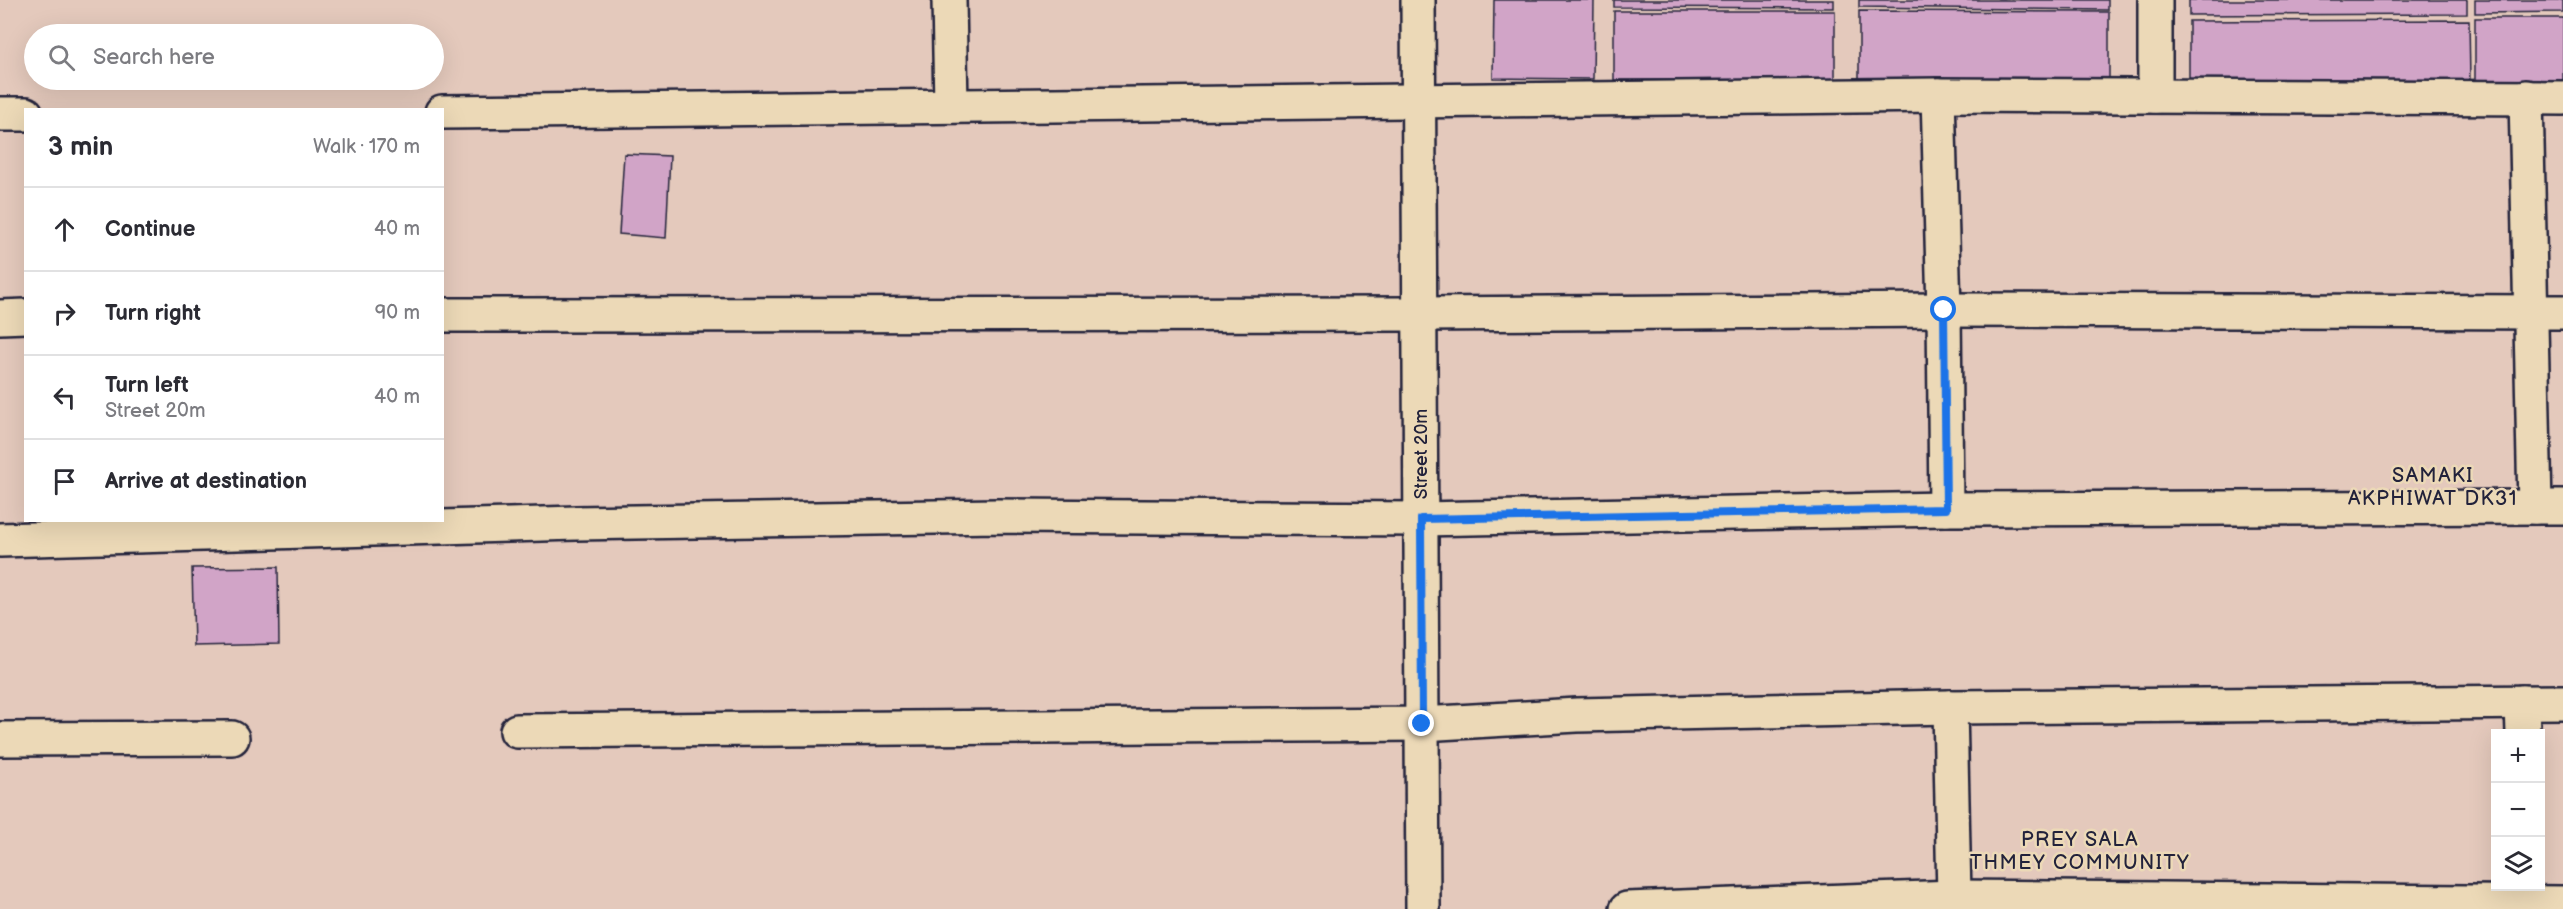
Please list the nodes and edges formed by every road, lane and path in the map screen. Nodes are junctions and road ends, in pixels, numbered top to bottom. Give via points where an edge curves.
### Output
1 (949, 0) edge
2 (1418, 0) edge
3 (2155, 0) edge
4 (1938, 95) junction
5 (2155, 96) junction
6 (2526, 98) junction
7 (2563, 98) edge
8 (1419, 101) junction
9 (951, 106) junction
10 (444, 112) edge
11 (0, 114) edge
12 (24, 114) edge
13 (1944, 310) junction
14 (2531, 312) junction
15 (2563, 312) edge
16 (1420, 314) junction
17 (444, 315) edge
18 (24, 316) edge
19 (0, 317) edge
20 (2549, 507) edge
21 (1946, 509) junction
22 (1421, 519) junction
23 (236, 527) edge
24 (0, 540) edge
25 (2563, 702) edge
26 (1950, 707) junction
27 (2522, 718) edge
28 (1422, 724) junction
29 (517, 731) dead end
30 (232, 738) dead end
31 (0, 739) edge
32 (2528, 895) edge
33 (1954, 897) junction
34 (2563, 903) edge
35 (1423, 909) edge
36 (1627, 909) edge

1 - 9 street
2 - 8 street, Street 20m
3 - 5 street
4 - 5 street
4 - 8 street
4 - 13 street
5 - 6 street
6 - 7 street
6 - 14 street
8 - 9 street
8 - 16 street, Street 20m
9 - 10 street
11 - 12 street
13 - 14 street
13 - 16 street
13 - 21 street
14 - 15 street
14 - 20 street
16 - 17 street
16 - 22 street, Street 20m
18 - 19 street
20 - 21 street
21 - 22 street
22 - 23 street via 997,516
22 - 28 street, Street 20m
23 - 24 street
25 - 27 street
26 - 27 street
26 - 28 street via 1577,715
26 - 33 street
28 - 29 street
28 - 35 street, Street 20m
30 - 31 street
32 - 33 street
32 - 34 street
33 - 36 street

